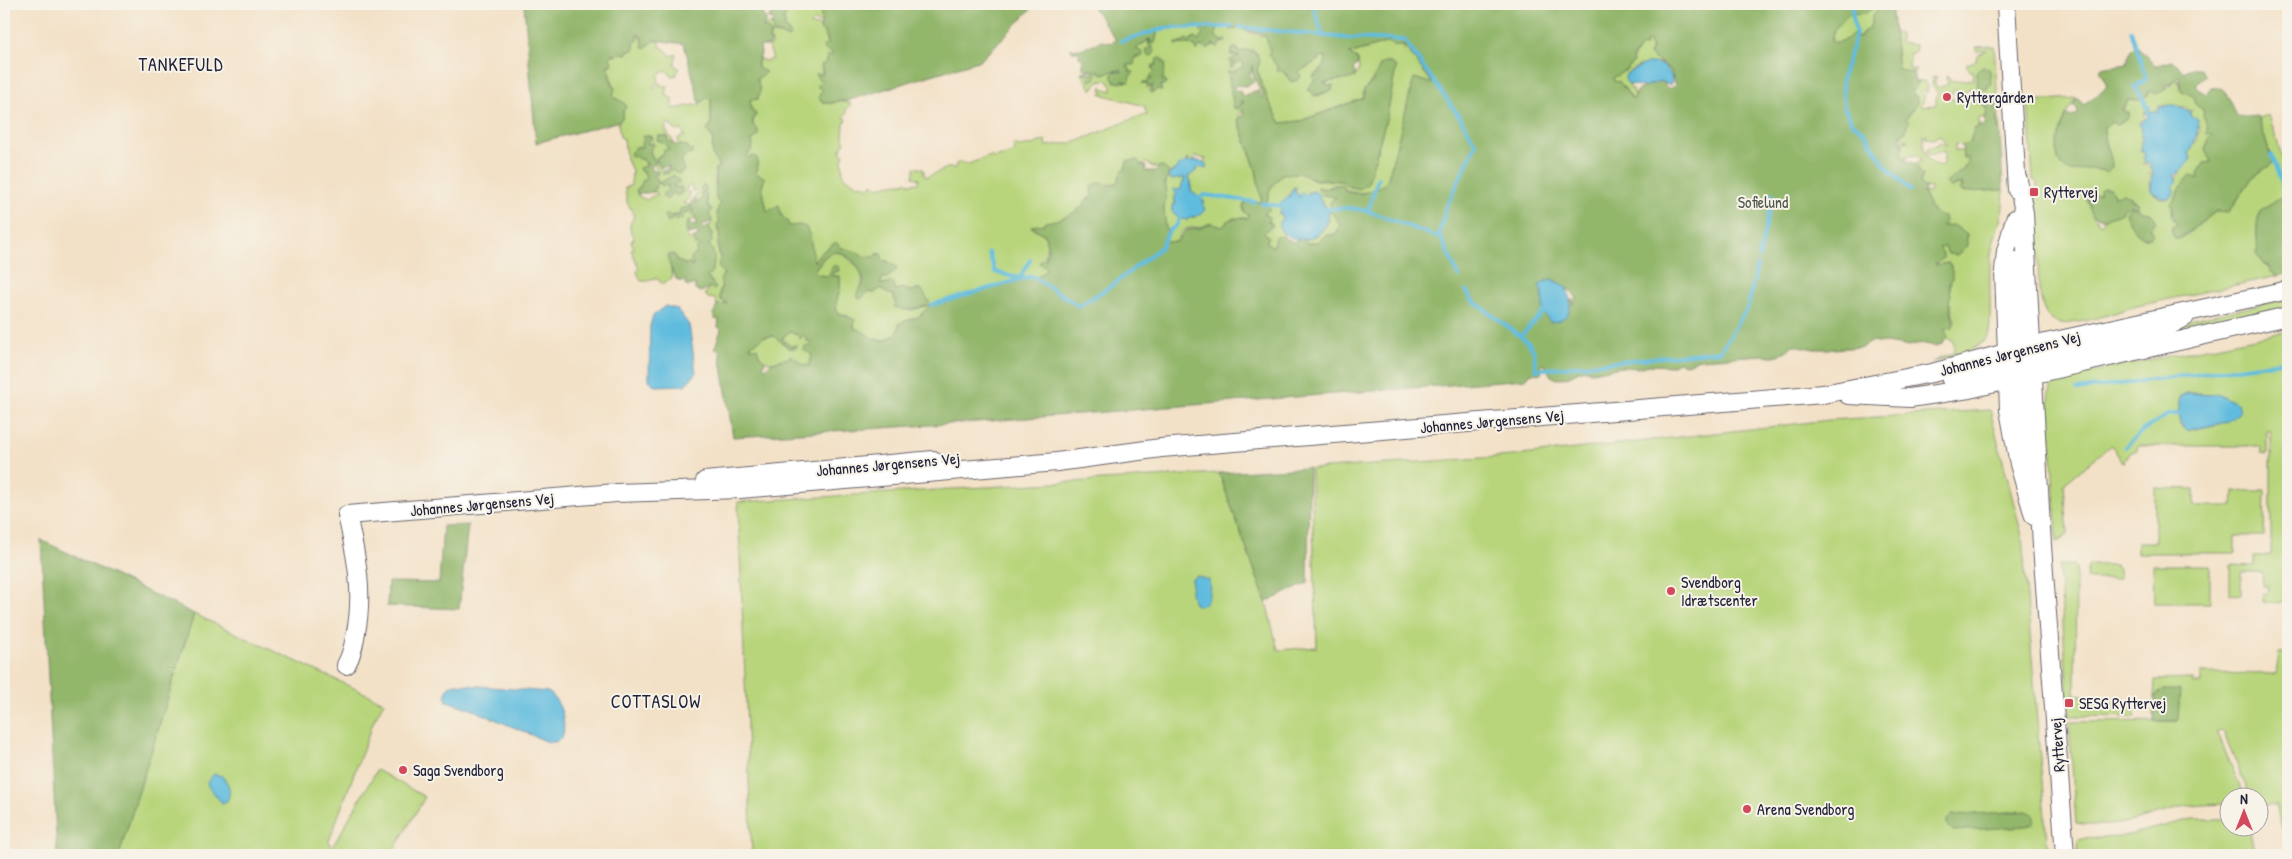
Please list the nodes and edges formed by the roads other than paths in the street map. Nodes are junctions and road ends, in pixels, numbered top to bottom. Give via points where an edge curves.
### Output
1 (2006, 4) edge
2 (2018, 180) junction
3 (2288, 290) edge
4 (2288, 316) edge
5 (2019, 364) junction
6 (1823, 394) junction
7 (2042, 546) junction
8 (346, 665) dead end
9 (2065, 855) edge

1 - 2 street, Ryttervej
2 - 5 street, Ryttervej via 2014,219
2 - 5 street, Ryttervej via 2023,208
3 - 5 street, Johannes Jørgensens Vej via 2196,310
4 - 5 street, Johannes Jørgensens Vej
5 - 6 street, Johannes Jørgensens Vej via 1932,373
5 - 6 street, Johannes Jørgensens Vej via 1926,396
5 - 7 street, Ryttervej via 2026,457 2041,518
5 - 7 street, Ryttervej via 2008,410
6 - 8 street, Johannes Jørgensens Vej via 1161,448 1056,450 731,477 616,493 347,515 360,597 352,650
7 - 9 street, Ryttervej

